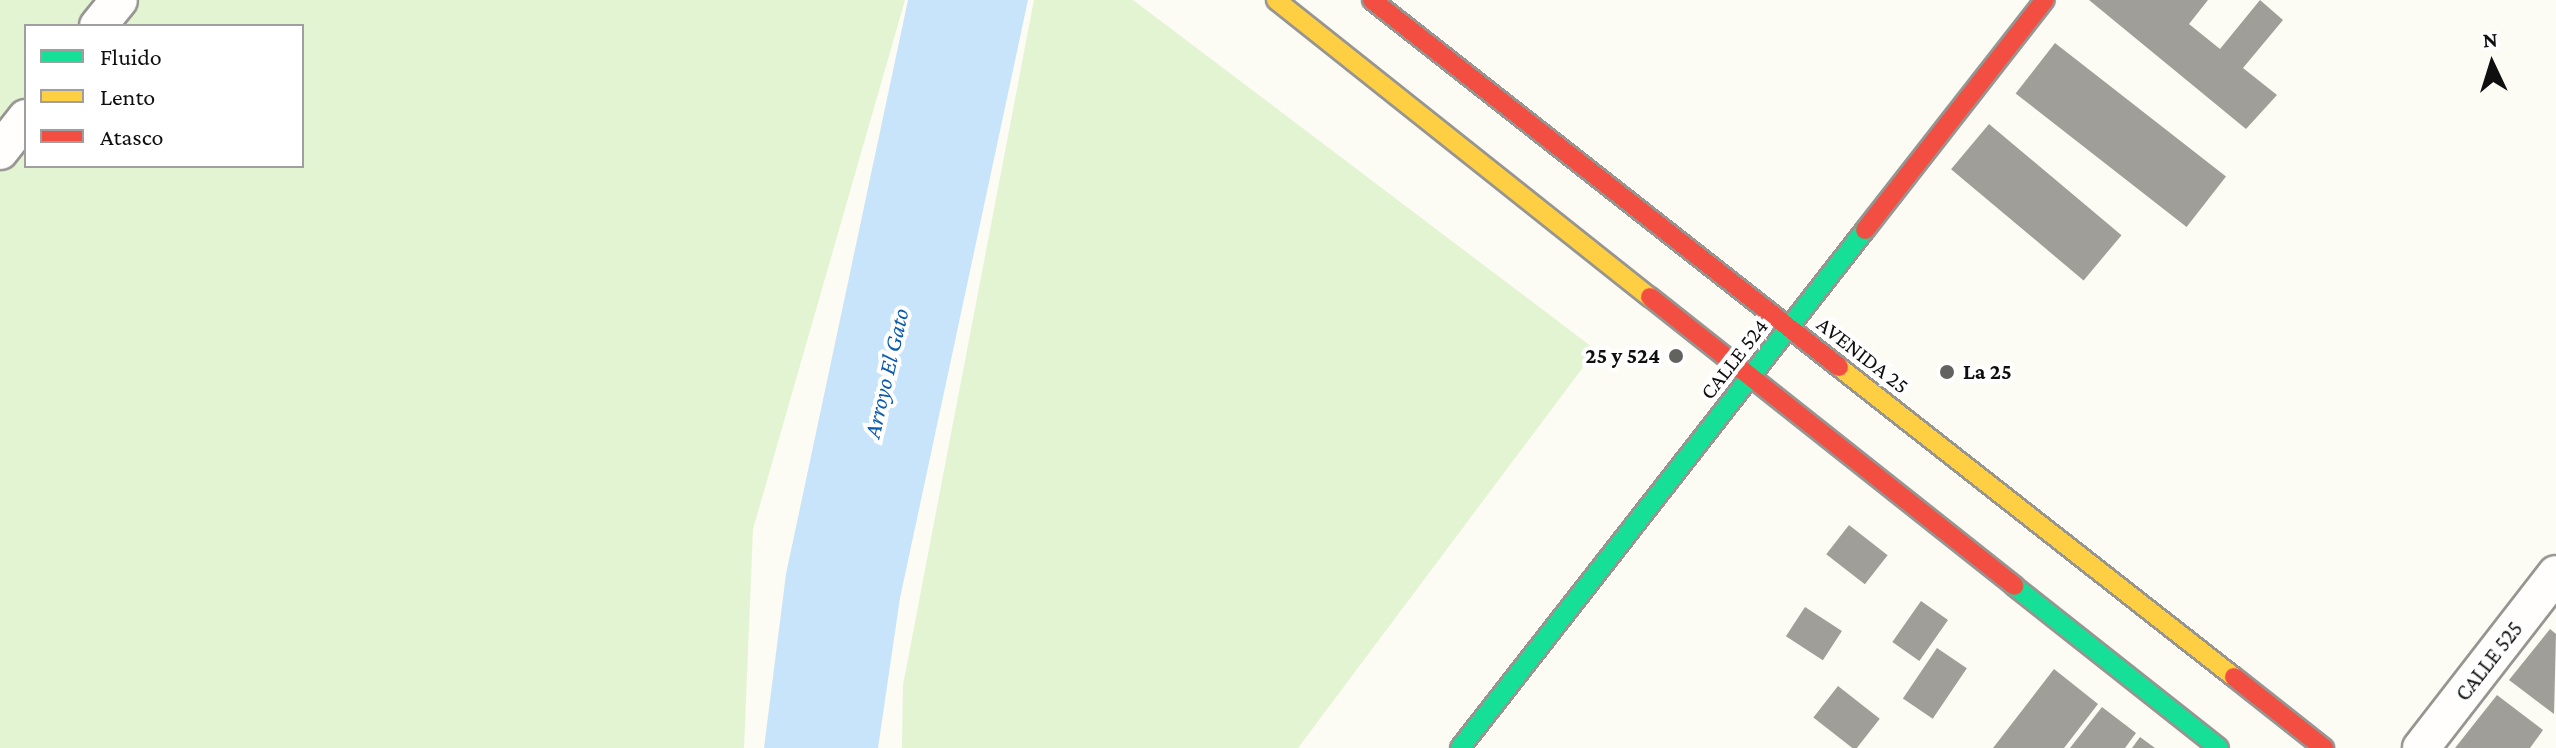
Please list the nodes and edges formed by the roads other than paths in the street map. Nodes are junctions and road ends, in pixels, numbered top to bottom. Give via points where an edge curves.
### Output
1 (119, 0) edge
2 (1276, 0) edge
3 (1372, 0) edge
4 (2045, 0) edge
5 (100, 24) edge
6 (24, 121) edge
7 (0, 151) edge
8 (1789, 327) junction
9 (1751, 375) junction
10 (2556, 574) edge
11 (1460, 748) edge
12 (2219, 748) edge
13 (2324, 748) edge
14 (2421, 748) edge

1 - 5 street
2 - 9 main road
3 - 8 main road, AVENIDA 25
4 - 8 main road, CALLE 524
6 - 7 street
8 - 9 main road, CALLE 524
8 - 13 main road, AVENIDA 25
9 - 11 main road, CALLE 524
9 - 12 main road
10 - 14 street, CALLE 525

